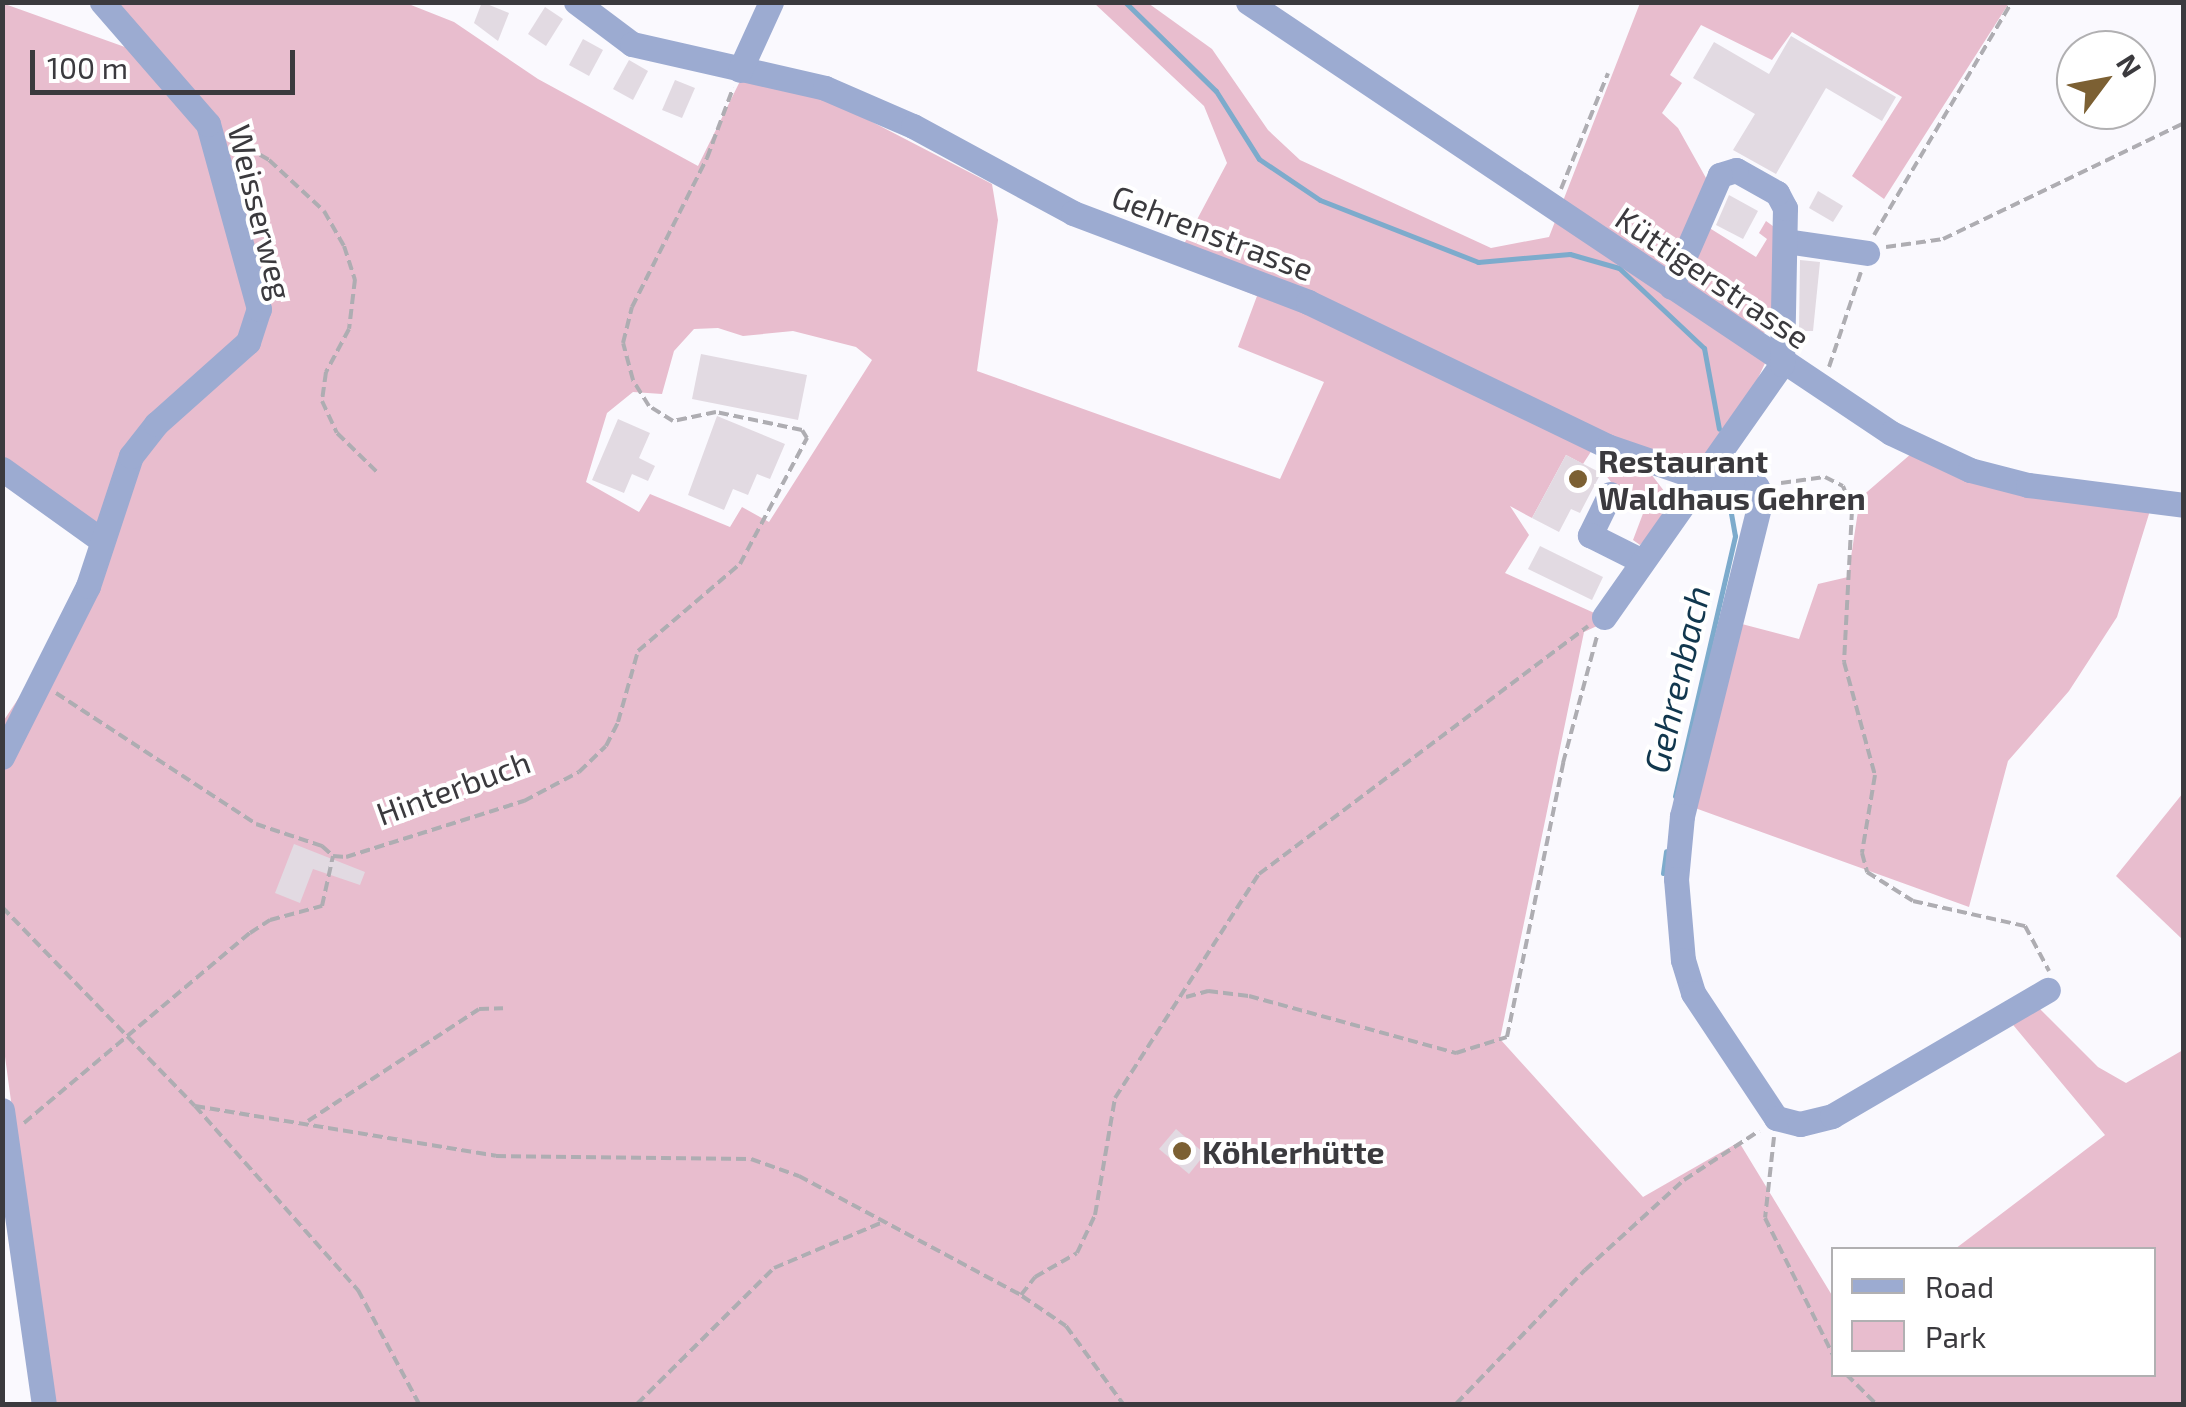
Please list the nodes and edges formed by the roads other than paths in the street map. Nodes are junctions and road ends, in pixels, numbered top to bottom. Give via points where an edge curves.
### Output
1 (102, 2) edge
2 (576, 2) edge
3 (772, 2) edge
4 (1248, 2) edge
5 (740, 70) junction
6 (1786, 241) junction
7 (1867, 253) road end
8 (1672, 287) junction
9 (1782, 364) junction
10 (2, 470) edge
11 (1700, 478) junction
12 (1610, 494) dead end
13 (2184, 505) edge
14 (101, 540) junction
15 (1642, 561) junction
16 (1604, 618) road end
17 (2, 757) edge
18 (2048, 990) road end
19 (2, 1110) edge
20 (44, 1404) edge

1 - 14 street, Weisserweg via 212,134 259,309 248,342 156,424 131,456
2 - 5 street, Gehrenstrasse via 632,44
3 - 5 street
4 - 8 street, Küttigerstrasse
5 - 11 street, Gehrenstrasse via 825,88 913,126 1072,213 1308,302 1498,399
6 - 7 street
6 - 8 street via 1778,193 1736,170 1720,175
6 - 9 street
8 - 9 street, Küttigerstrasse
9 - 11 street
9 - 13 street, Küttigerstrasse via 1970,470 2028,485
10 - 14 street
11 - 15 street
11 - 18 street, Gehrenstrasse via 1756,486 1762,495 1682,816 1676,879 1683,960 1693,993 1776,1118 1800,1124 1832,1116
12 - 15 street via 1590,535
14 - 17 street via 88,586
15 - 16 street
19 - 20 street

